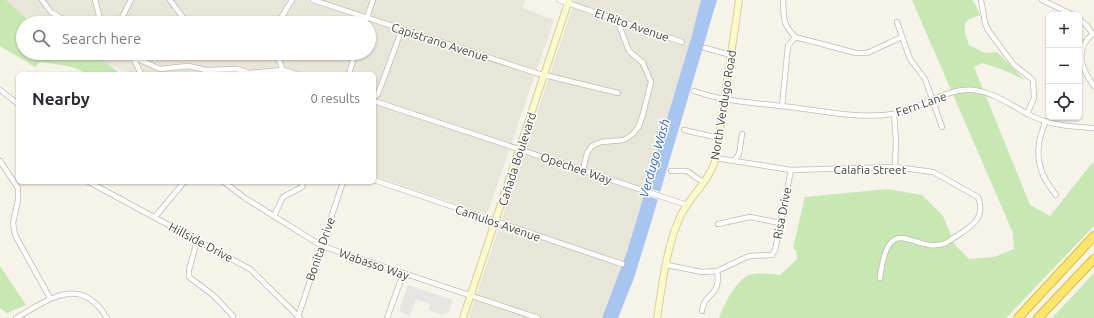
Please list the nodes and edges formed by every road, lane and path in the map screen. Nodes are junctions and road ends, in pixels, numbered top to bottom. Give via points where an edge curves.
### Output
1 (42, 0) edge
2 (94, 0) edge
3 (131, 0) edge
4 (170, 0) edge
5 (292, 0) edge
6 (313, 0) edge
7 (372, 0) edge
8 (559, 0) edge
9 (739, 0) edge
10 (783, 0) edge
11 (981, 0) edge
12 (1042, 0) edge
13 (569, 2) edge
14 (1067, 12) edge
15 (58, 16) edge
16 (99, 16) edge
17 (123, 16) edge
18 (182, 16) edge
19 (282, 16) edge
20 (363, 16) edge
21 (366, 16) edge
22 (376, 20) edge
23 (617, 20) junction
24 (897, 22) dead end
25 (1082, 22) edge
26 (402, 29) junction
27 (1093, 33) edge
28 (795, 37) junction
29 (902, 37) junction
30 (682, 42) dead end
31 (705, 48) dead end
32 (731, 55) junction
33 (134, 60) edge
34 (140, 60) edge
35 (279, 60) edge
36 (353, 60) edge
37 (283, 70) junction
38 (140, 72) edge
39 (246, 72) edge
40 (260, 72) edge
41 (290, 72) edge
42 (350, 72) edge
43 (545, 75) junction
44 (1094, 86) edge
45 (0, 90) edge
46 (694, 91) dead end
47 (618, 93) dead end
48 (376, 96) edge
49 (726, 99) junction
50 (376, 101) edge
51 (932, 101) junction
52 (16, 102) edge
53 (782, 106) junction
54 (894, 114) junction
55 (1027, 114) junction
56 (1045, 121) junction
57 (942, 127) dead end
58 (1094, 128) edge
59 (684, 130) dead end
60 (742, 134) dead end
61 (719, 138) junction
62 (520, 149) junction
63 (739, 154) junction
64 (716, 158) junction
65 (734, 161) junction
66 (0, 162) edge
67 (740, 162) junction
68 (895, 167) junction
69 (583, 170) junction
70 (790, 170) junction
71 (671, 171) dead end
72 (376, 181) edge
73 (704, 182) junction
74 (93, 184) edge
75 (182, 184) edge
76 (227, 184) edge
77 (302, 184) edge
78 (342, 184) edge
79 (1056, 196) dead end
80 (687, 205) junction
81 (274, 216) junction
82 (155, 217) junction
83 (496, 222) junction
84 (780, 223) junction
85 (718, 224) dead end
86 (1094, 236) edge
87 (197, 241) junction
88 (322, 246) junction
89 (1094, 259) edge
90 (622, 264) dead end
91 (667, 265) junction
92 (717, 271) junction
93 (403, 274) junction
94 (880, 278) dead end
95 (470, 296) junction
96 (50, 298) junction
97 (702, 311) dead end
98 (233, 316) dead end
99 (299, 317) edge
100 (16, 318) edge
101 (107, 318) edge
102 (387, 318) edge
103 (463, 318) edge
104 (538, 318) edge
105 (657, 318) edge
106 (1018, 318) edge
107 (1038, 318) edge

1 - 15 street
2 - 16 street
3 - 17 street
4 - 18 street
5 - 19 street
6 - 20 street, Capistrano Avenue
7 - 21 street
8 - 13 street, El Rito Avenue
9 - 32 main road, North Verdugo Road
10 - 28 street via 782,17
11 - 55 street via 988,30 1013,64 1033,80 1034,98
12 - 14 street
13 - 23 street, El Rito Avenue
13 - 43 main road, Cañada Boulevard
22 - 26 street, Capistrano Avenue
23 - 30 street, El Rito Avenue
23 - 69 street via 629,51 643,63 651,82 639,126 633,134 624,140 601,142 592,146
24 - 29 street
25 - 27 street
26 - 43 street, Capistrano Avenue
26 - 48 street
27 - 44 street via 1083,46 1081,61
28 - 29 street via 856,53 867,53
28 - 53 street via 788,46
29 - 51 street via 910,59 925,79
31 - 32 street
32 - 49 main road, North Verdugo Road
33 - 38 street
34 - 39 street via 160,69 188,66 206,70 237,69
35 - 37 street
36 - 42 street
37 - 40 street
37 - 41 street
43 - 47 street, Capistrano Avenue
43 - 62 main road, Cañada Boulevard
45 - 52 street
46 - 49 street, Fern Lane
49 - 53 street, Fern Lane
49 - 61 main road, North Verdugo Road
50 - 62 street, Opechee Way
51 - 54 street, Fern Lane
51 - 55 street, Fern Lane via 956,92 974,90 1000,97
51 - 57 street
53 - 54 street, Fern Lane via 868,115
54 - 68 street
55 - 56 street, Fern Lane
56 - 58 street, Fern Lane
56 - 79 street via 1039,141 1039,155 1045,181
59 - 61 street
60 - 63 street
61 - 64 main road, North Verdugo Road
62 - 69 street, Opechee Way
62 - 83 main road, Cañada Boulevard
63 - 65 street
63 - 67 street
64 - 65 street, Calafia Street
64 - 73 main road, North Verdugo Road via 711,173
65 - 67 street, Calafia Street
66 - 96 street via 18,188 13,223 15,235
67 - 70 street, Calafia Street
68 - 70 street, Calafia Street
68 - 94 street, Calafia Street via 933,172 973,192 978,197 982,212 978,220 941,245 902,238 894,240 883,256
69 - 80 street, Opechee Way
70 - 84 street, Risa Drive
71 - 73 street via 687,171
72 - 83 street, Camulos Avenue
73 - 80 main road, North Verdugo Road
74 - 82 street, Hillside Drive
75 - 82 street
76 - 81 street, Wabasso Way
77 - 81 street via 283,197
78 - 88 street, Bonita Drive
80 - 91 main road, North Verdugo Road via 676,229
81 - 88 street, Wabasso Way
82 - 87 street, Hillside Drive
83 - 90 street, Camulos Avenue
83 - 95 main road, Cañada Boulevard
84 - 85 street via 750,217
84 - 92 street, Risa Drive via 772,255 749,256
86 - 106 highway
87 - 98 street via 189,270 190,277 213,295
87 - 99 street, Hillside Drive via 250,268
88 - 93 street, Wabasso Way
88 - 99 street, Bonita Drive
89 - 107 highway
91 - 92 street via 702,272
91 - 105 main road, North Verdugo Road
92 - 97 street via 719,283 702,306
93 - 95 street, Wabasso Way
93 - 102 street
95 - 103 main road, Cañada Boulevard
95 - 104 street, Wabasso Way
96 - 100 street
96 - 101 street via 61,294 84,295 100,307

